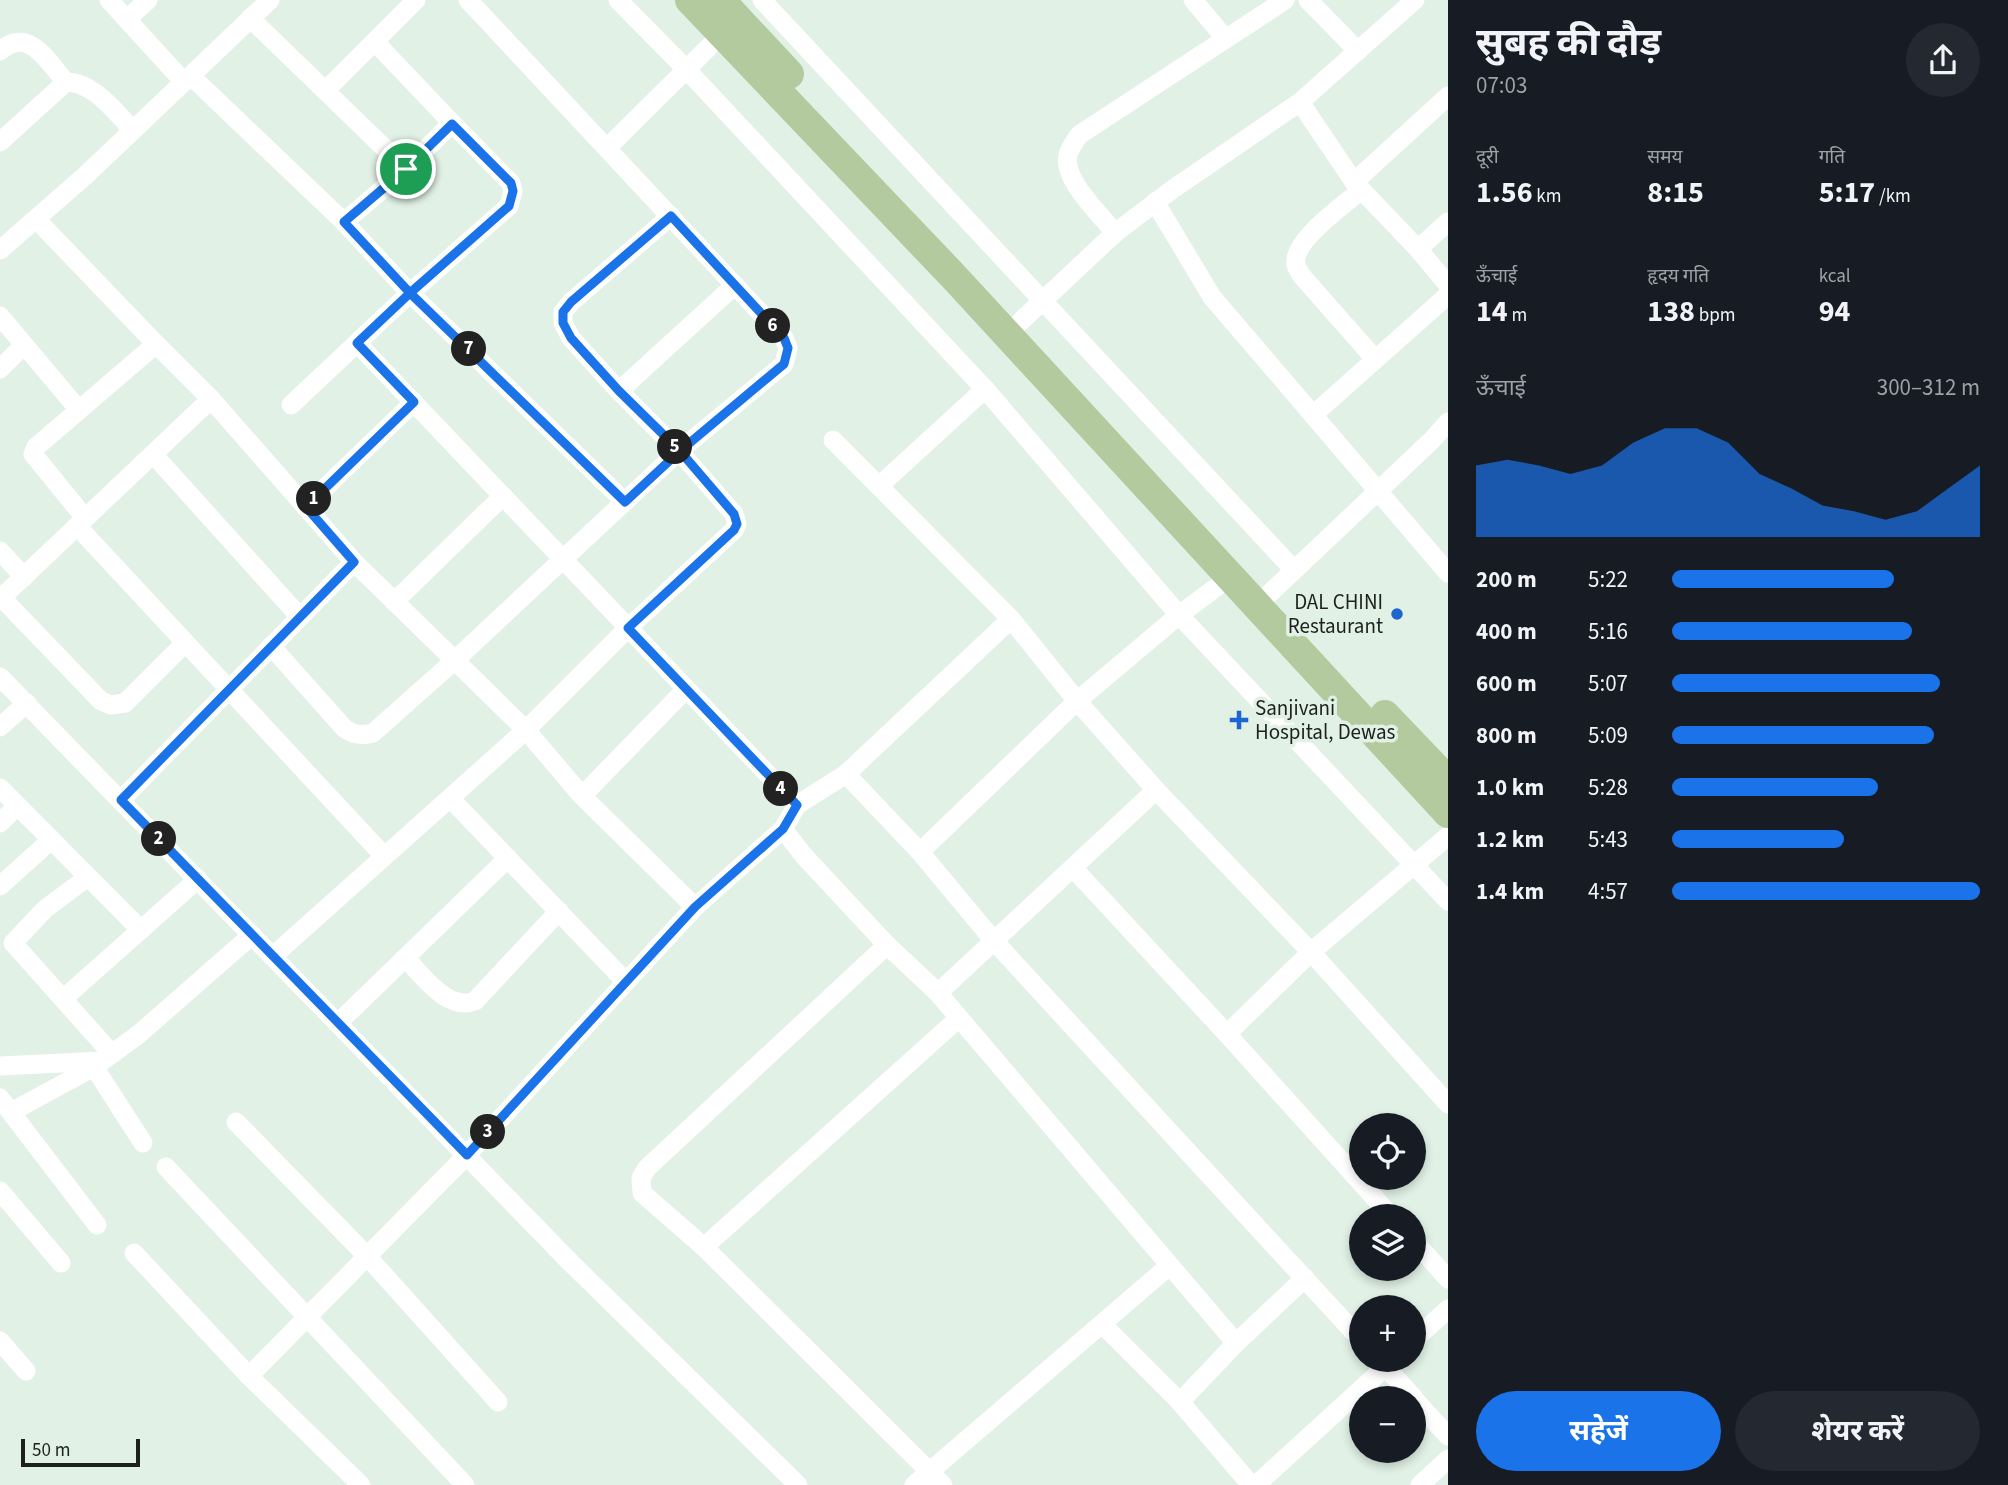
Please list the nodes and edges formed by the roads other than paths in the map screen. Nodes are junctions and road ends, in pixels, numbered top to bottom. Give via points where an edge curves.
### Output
1 (109, 0) edge
2 (148, 0) edge
3 (270, 0) edge
4 (416, 0) edge
5 (468, 0) edge
6 (618, 0) edge
7 (690, 0) edge
8 (720, 0) edge
9 (762, 0) edge
10 (1193, 0) edge
11 (1285, 0) edge
12 (1308, 0) edge
13 (1415, 0) edge
14 (250, 18) junction
15 (127, 19) junction
16 (722, 34) junction
17 (1225, 38) junction
18 (375, 42) junction
19 (0, 51) edge
20 (1358, 51) junction
21 (687, 70) junction
22 (187, 79) junction
23 (66, 82) junction
24 (325, 91) junction
25 (1448, 96) edge
26 (1300, 102) junction
27 (452, 124) junction
28 (133, 130) junction
29 (0, 142) edge
30 (607, 148) junction
31 (406, 169) junction
32 (1358, 186) junction
33 (1155, 202) junction
34 (671, 216) junction
35 (36, 219) junction
36 (344, 222) junction
37 (1448, 222) edge
38 (1115, 233) junction
39 (1418, 249) junction
40 (0, 250) edge
41 (735, 285) junction
42 (1448, 285) edge
43 (410, 293) junction
44 (1448, 295) edge
45 (1044, 300) junction
46 (0, 316) edge
47 (1019, 323) junction
48 (357, 343) junction
49 (156, 344) junction
50 (24, 345) junction
51 (1376, 359) junction
52 (0, 369) edge
53 (985, 388) junction
54 (619, 391) junction
55 (211, 399) junction
56 (414, 402) junction
57 (291, 405) dead end
58 (79, 410) junction
59 (1313, 415) junction
60 (1446, 429) edge
61 (833, 440) dead end
62 (680, 451) junction
63 (153, 454) junction
64 (879, 486) junction
65 (1377, 493) junction
66 (503, 496) junction
67 (625, 502) junction
68 (306, 507) junction
69 (81, 522) junction
70 (0, 551) edge
71 (563, 559) junction
72 (354, 562) junction
73 (1294, 570) junction
74 (1448, 573) edge
75 (24, 577) junction
76 (1230, 577) junction
77 (1269, 594) junction
78 (1, 599) edge
79 (394, 602) junction
80 (1180, 615) junction
81 (300, 617) junction
82 (1011, 619) junction
83 (628, 628) junction
84 (185, 643) junction
85 (271, 646) junction
86 (454, 661) junction
87 (0, 677) edge
88 (686, 689) junction
89 (227, 690) junction
90 (1077, 701) junction
91 (27, 703) junction
92 (0, 727) edge
93 (526, 730) junction
94 (846, 774) junction
95 (1448, 781) edge
96 (0, 788) edge
97 (1156, 790) junction
98 (582, 796) junction
99 (450, 798) junction
100 (121, 800) junction
101 (797, 805) junction
102 (17, 806) junction
103 (1448, 813) edge
104 (0, 823) edge
105 (783, 829) junction
106 (1448, 836) edge
107 (51, 840) junction
108 (920, 852) junction
109 (384, 856) junction
110 (508, 858) junction
111 (1415, 864) junction
112 (1073, 867) junction
113 (88, 877) junction
114 (198, 879) junction
115 (0, 886) edge
116 (1448, 901) edge
117 (695, 907) junction
118 (559, 911) junction
119 (141, 930) junction
120 (252, 935) junction
121 (994, 941) junction
122 (887, 945) junction
123 (6, 949) edge
124 (1311, 952) junction
125 (273, 956) junction
126 (405, 958) junction
127 (626, 982) junction
128 (938, 993) junction
129 (63, 999) junction
130 (959, 1018) junction
131 (338, 1023) junction
132 (1227, 1034) junction
133 (103, 1061) junction
134 (0, 1066) edge
135 (1448, 1104) edge
136 (5, 1105) edge
137 (236, 1122) dead end
138 (143, 1143) dead end
139 (467, 1155) junction
140 (166, 1167) dead end
141 (0, 1191) edge
142 (1380, 1204) edge
143 (97, 1225) dead end
144 (704, 1247) junction
145 (134, 1253) dead end
146 (1426, 1254) edge
147 (366, 1255) junction
148 (61, 1263) dead end
149 (1169, 1266) junction
150 (1305, 1278) junction
151 (1448, 1279) edge
152 (1448, 1310) edge
153 (305, 1317) junction
154 (1102, 1324) junction
155 (1349, 1327) edge
156 (1426, 1329) edge
157 (0, 1341) edge
158 (1236, 1343) junction
159 (26, 1371) dead end
160 (1375, 1372) edge
161 (1393, 1372) edge
162 (249, 1376) junction
163 (1404, 1386) edge
164 (498, 1402) dead end
165 (1180, 1402) junction
166 (1426, 1412) edge
167 (1448, 1436) edge
168 (1448, 1459) edge
169 (936, 1478) edge
170 (361, 1485) edge
171 (465, 1485) edge
172 (798, 1485) edge
173 (914, 1485) edge
174 (1251, 1485) edge
175 (1256, 1485) edge
176 (1420, 1485) edge

1 - 15 street
2 - 15 street
3 - 14 street
4 - 18 street
5 - 30 street
6 - 21 street
7 - 16 main road
8 - 47 main road
9 - 45 street
10 - 17 street
11 - 17 street
12 - 20 street
13 - 20 street
14 - 22 street
14 - 24 street
15 - 22 street
16 - 21 street
16 - 76 main road
17 - 38 street via 1079,135 1068,153 1071,178
18 - 24 street
18 - 27 street
19 - 23 street via 12,42 31,44
20 - 26 street
21 - 30 street
21 - 53 street
22 - 28 street
22 - 36 street
23 - 28 street via 87,87
23 - 29 street
24 - 31 street
25 - 32 street
26 - 32 street
26 - 33 street
27 - 31 street
27 - 43 street via 511,183 513,191 509,206
28 - 35 street
30 - 34 street
31 - 36 street
32 - 39 street
32 - 51 street via 1303,241 1296,265
33 - 38 street
33 - 59 street via 1212,297
34 - 41 street
34 - 54 street via 563,312 571,338
35 - 40 street
35 - 49 street
36 - 43 street
37 - 39 street
38 - 45 street
39 - 42 street
41 - 54 street
41 - 62 street via 784,338 788,348 784,364
43 - 48 street
43 - 67 street
44 - 51 street
45 - 47 street
45 - 73 street
46 - 50 street
47 - 77 main road
48 - 56 street
48 - 57 street
49 - 55 street
49 - 58 street
50 - 52 street
50 - 58 street
51 - 59 street
53 - 64 street
53 - 80 street
54 - 62 street
55 - 63 street
55 - 68 street
56 - 66 street
56 - 68 street
58 - 69 street via 33,454
59 - 65 street
60 - 65 street
61 - 64 street
62 - 67 street
62 - 83 street via 734,514 737,524
63 - 69 street
63 - 81 street
64 - 82 street
65 - 73 street
65 - 74 street
66 - 71 street
66 - 79 street
67 - 71 street
68 - 72 street
69 - 75 street
69 - 84 street
70 - 75 street
71 - 83 street
71 - 86 street
72 - 79 street
72 - 81 street
73 - 77 street
75 - 78 street
76 - 80 street
76 - 103 main road
77 - 95 main road
78 - 84 street via 101,701 111,705 125,703
79 - 86 street
80 - 90 street
80 - 111 street
81 - 85 street
82 - 90 street
82 - 94 street
83 - 88 street
83 - 93 street
84 - 89 street
85 - 86 street via 344,728 364,736
85 - 89 street
86 - 93 street
87 - 91 street
88 - 98 street
88 - 101 street
89 - 100 street
89 - 109 street
90 - 97 street
90 - 108 street
91 - 92 street
91 - 100 street
93 - 98 street
93 - 99 street
94 - 101 street
94 - 108 street
96 - 102 street
97 - 112 street
97 - 124 street
98 - 117 street
99 - 109 street
99 - 110 street
100 - 114 street
101 - 105 street
102 - 104 street
102 - 107 street
105 - 117 street
105 - 122 street
106 - 111 street
107 - 113 street
107 - 115 street
108 - 121 street
109 - 125 street
110 - 118 street
110 - 126 street
111 - 116 street
111 - 124 street
112 - 121 street
112 - 132 street
113 - 119 street
113 - 123 street via 45,909
114 - 119 street
114 - 120 street
117 - 127 street
118 - 126 street via 468,1004 448,1000
118 - 127 street
119 - 129 street
120 - 125 street
120 - 133 street
121 - 128 street
121 - 150 street
122 - 128 street
122 - 144 street via 640,1178 642,1194
123 - 129 street
124 - 132 street
124 - 135 street
125 - 131 street
126 - 131 street
127 - 139 street
128 - 130 street
129 - 133 street
130 - 144 street
130 - 149 street
131 - 139 street
132 - 142 street
133 - 134 street
133 - 136 street
133 - 138 street
136 - 143 street
137 - 147 street
139 - 147 street
139 - 172 street
140 - 153 street
141 - 148 street
144 - 169 street
145 - 162 street
146 - 151 street
147 - 153 street
147 - 164 street
149 - 154 street
149 - 158 street
150 - 155 street
150 - 158 street
152 - 156 street
153 - 162 street
153 - 171 street
154 - 165 street
154 - 169 street
157 - 159 street
158 - 165 street
160 - 175 street
161 - 163 street
162 - 170 street
165 - 174 street
166 - 167 street
168 - 176 street
169 - 173 street

